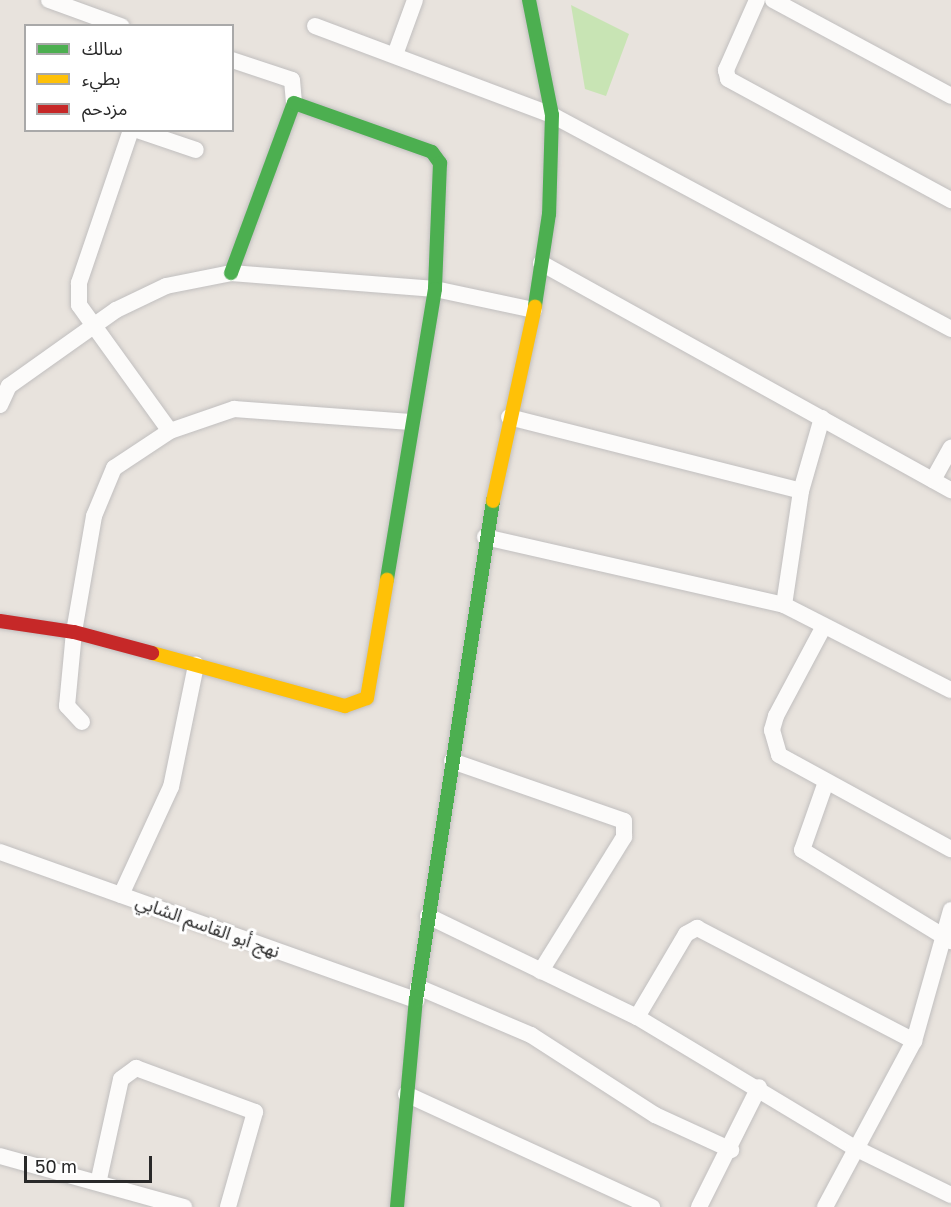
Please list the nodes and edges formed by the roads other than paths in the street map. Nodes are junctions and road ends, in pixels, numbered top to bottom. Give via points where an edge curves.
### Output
1 (49, 0) edge
2 (415, 0) edge
3 (529, 0) edge
4 (757, 0) edge
5 (773, 0) edge
6 (115, 24) edge
7 (315, 26) dead end
8 (396, 52) junction
9 (234, 61) edge
10 (951, 96) edge
11 (294, 103) junction
12 (552, 115) junction
13 (130, 132) edge
14 (143, 132) edge
15 (196, 150) dead end
16 (951, 200) edge
17 (541, 262) junction
18 (231, 273) junction
19 (435, 289) junction
20 (534, 310) junction
21 (90, 327) junction
22 (951, 329) edge
23 (4, 386) edge
24 (0, 405) edge
25 (509, 417) junction
26 (822, 418) junction
27 (411, 422) junction
28 (170, 431) junction
29 (951, 448) edge
30 (933, 480) junction
31 (951, 490) edge
32 (801, 491) junction
33 (485, 537) junction
34 (784, 605) junction
35 (0, 621) edge
36 (824, 626) junction
37 (74, 632) junction
38 (196, 665) junction
39 (951, 690) edge
40 (82, 722) dead end
41 (452, 761) junction
42 (826, 782) junction
43 (951, 849) edge
44 (0, 852) edge
45 (122, 895) junction
46 (951, 910) edge
47 (428, 916) junction
48 (947, 941) edge
49 (542, 971) junction
50 (417, 994) junction
51 (637, 1017) junction
52 (914, 1041) junction
53 (759, 1087) junction
54 (405, 1094) junction
55 (853, 1147) junction
56 (731, 1150) junction
57 (0, 1156) edge
58 (99, 1179) junction
59 (951, 1195) edge
60 (184, 1207) edge
61 (228, 1207) edge
62 (397, 1207) edge
63 (652, 1207) edge
64 (699, 1207) edge
65 (825, 1207) edge

1 - 6 street
2 - 8 street
3 - 12 main road
4 - 16 street via 726,70 728,79
5 - 10 street
7 - 8 street
8 - 12 street
9 - 11 street via 292,80
11 - 18 main road
11 - 19 main road via 432,152 440,163
12 - 17 main road
12 - 22 street
13 - 21 street via 79,283 78,305
14 - 15 street
17 - 20 main road
17 - 26 street
18 - 19 street
18 - 21 street via 144,294
19 - 20 street
19 - 27 main road
20 - 25 main road
21 - 23 street
21 - 28 street
23 - 24 street
25 - 32 street
25 - 33 main road
26 - 30 street
26 - 32 street
27 - 28 street via 234,410
27 - 38 main road via 367,698 345,706
28 - 37 street via 114,468 103,488
29 - 30 street
30 - 31 street
32 - 34 street
33 - 34 street
33 - 41 main road
34 - 36 street
35 - 37 main road
36 - 39 street
36 - 42 street via 772,730 779,754
37 - 38 main road
37 - 40 street via 67,706
38 - 45 street via 171,787
41 - 47 main road
41 - 49 street via 624,821 624,837
42 - 43 street
42 - 48 street via 802,850
44 - 45 street, نهج أبو القاسم الشابي
45 - 50 street, نهج أبو القاسم الشابي
46 - 48 street
47 - 49 street
47 - 50 main road
48 - 52 street
49 - 51 street
50 - 54 main road
50 - 56 street, نهج أبو القاسم الشابي via 531,1035 655,1115
51 - 52 street via 686,934 698,928
51 - 53 street
52 - 55 street
53 - 55 street
53 - 56 street
54 - 62 main road
54 - 63 street
55 - 59 street
55 - 65 street
56 - 64 street
57 - 58 street
58 - 60 street
58 - 61 street via 121,1078 136,1068 255,1112

